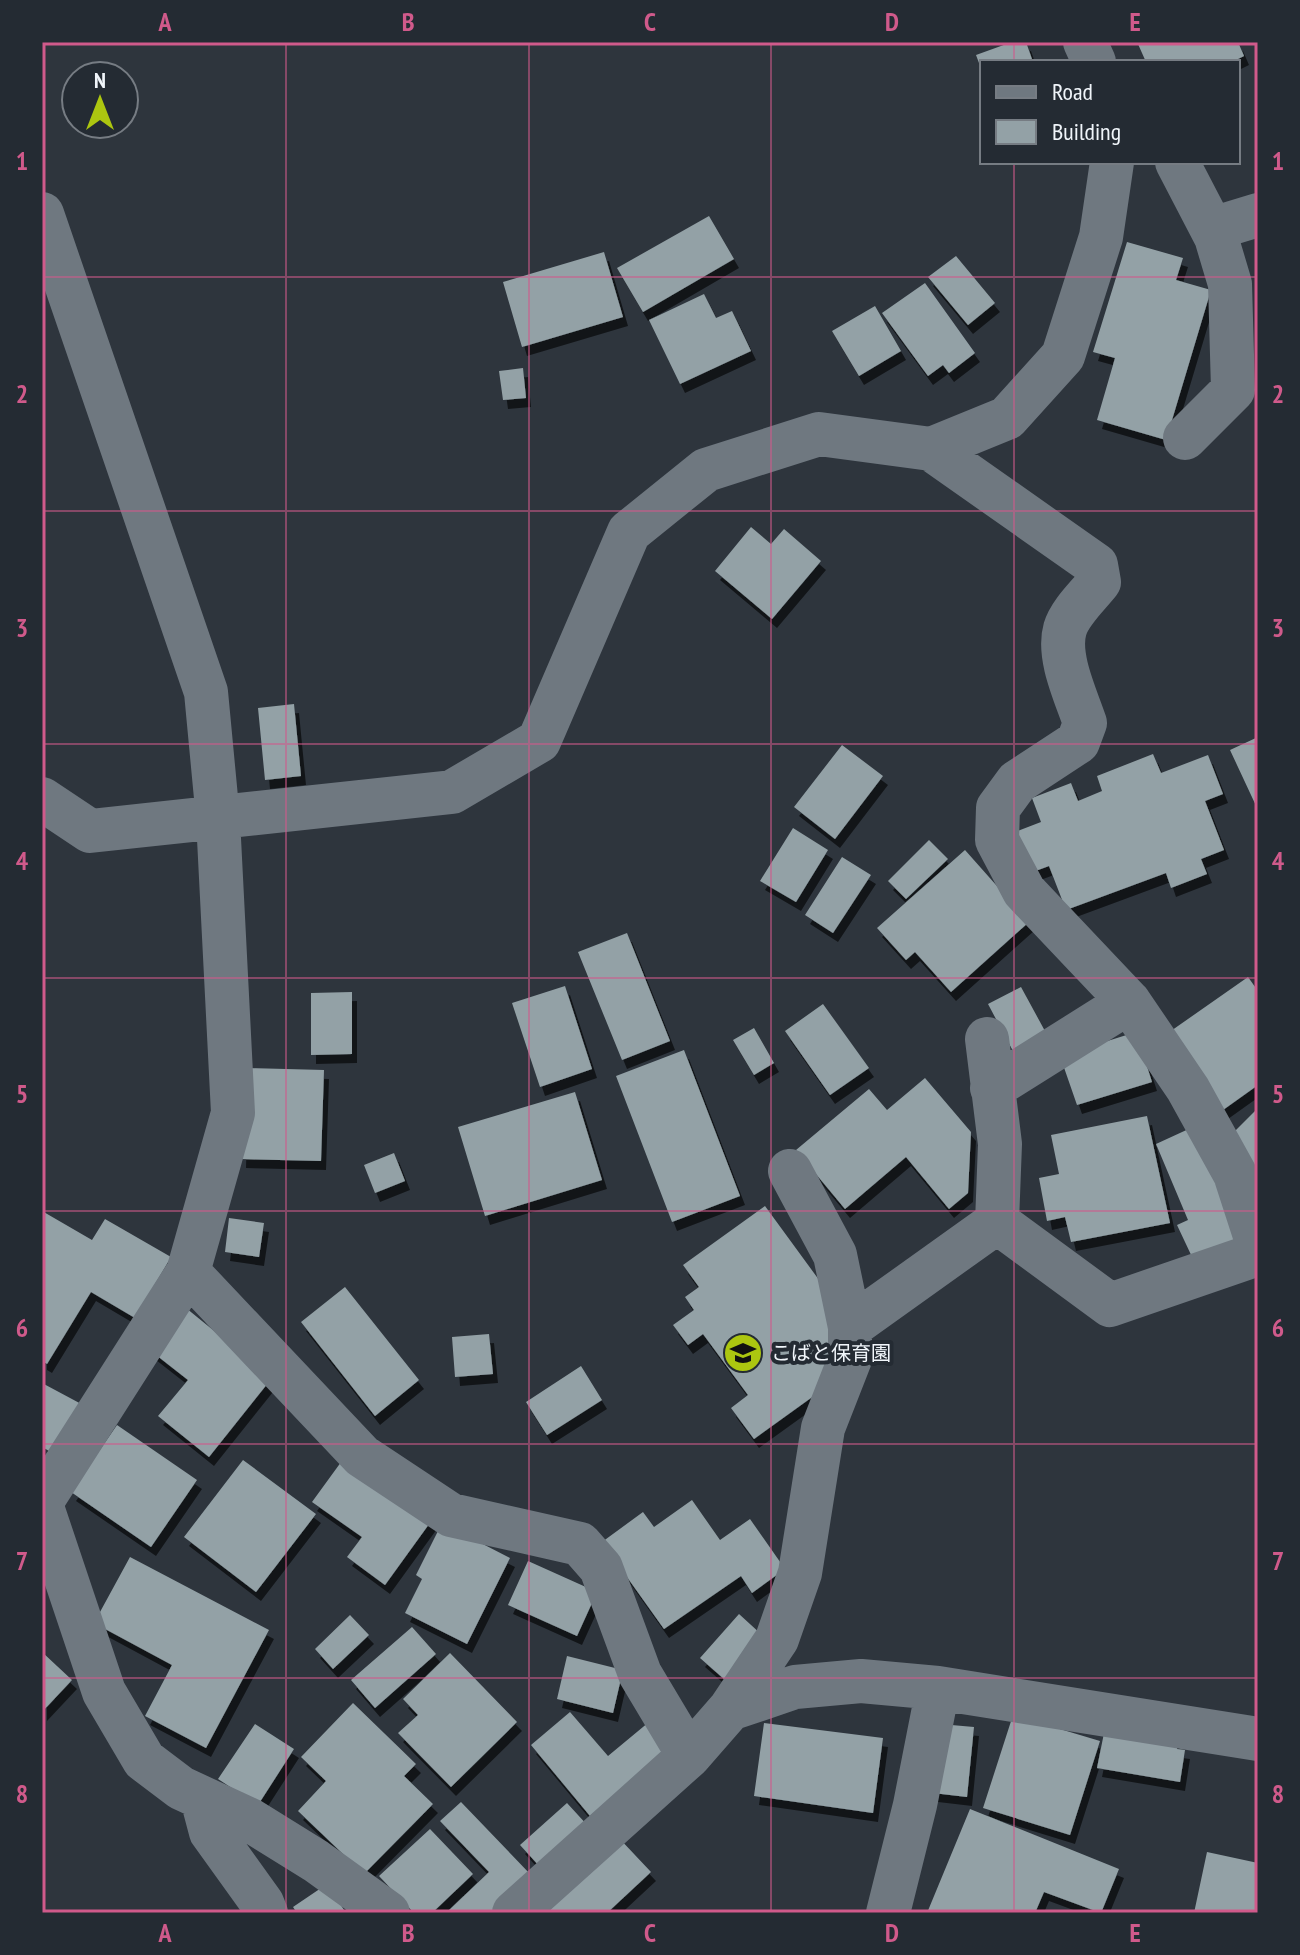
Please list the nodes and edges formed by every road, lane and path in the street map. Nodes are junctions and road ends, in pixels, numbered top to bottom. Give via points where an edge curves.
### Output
1 (1112, 164) edge
2 (1178, 164) edge
3 (42, 214) edge
4 (1258, 215) edge
5 (1212, 229) junction
6 (1185, 438) dead end
7 (931, 449) junction
8 (42, 799) edge
9 (218, 819) junction
10 (1129, 1002) junction
11 (987, 1039) dead end
12 (992, 1088) junction
13 (790, 1171) dead end
14 (997, 1222) junction
15 (1258, 1245) edge
16 (1258, 1254) edge
17 (188, 1272) junction
18 (850, 1327) junction
19 (42, 1504) edge
20 (938, 1688) junction
21 (730, 1709) junction
22 (1258, 1739) edge
23 (689, 1756) junction
24 (202, 1798) junction
25 (266, 1913) edge
26 (388, 1913) edge
27 (514, 1913) edge
28 (888, 1913) edge

1 - 7 street via 1101,237 1063,356 1007,418
2 - 5 street
3 - 9 street via 206,692
4 - 5 street
5 - 6 street via 1230,284 1233,390
7 - 9 street via 819,434 706,470 629,532 539,741 452,792
7 - 10 street via 1096,565 1099,582 1065,631 1065,667 1085,723 1078,742 1017,782 998,808 997,840 1024,891
8 - 9 street via 90,831
9 - 17 street via 233,1113
10 - 12 street
10 - 15 street via 1188,1089 1235,1174
11 - 12 street
12 - 14 street via 1000,1144
13 - 18 street via 835,1255
14 - 16 street via 1110,1305
14 - 18 street
17 - 19 street
17 - 23 street via 362,1456 451,1515 580,1544 601,1568 640,1674
18 - 21 street via 850,1359 823,1428 800,1573 777,1639
19 - 24 street via 104,1692 144,1760
20 - 21 street via 861,1681 795,1687
20 - 22 street
20 - 28 street
21 - 23 street
23 - 27 street
24 - 25 street via 211,1832
24 - 26 street via 250,1820

